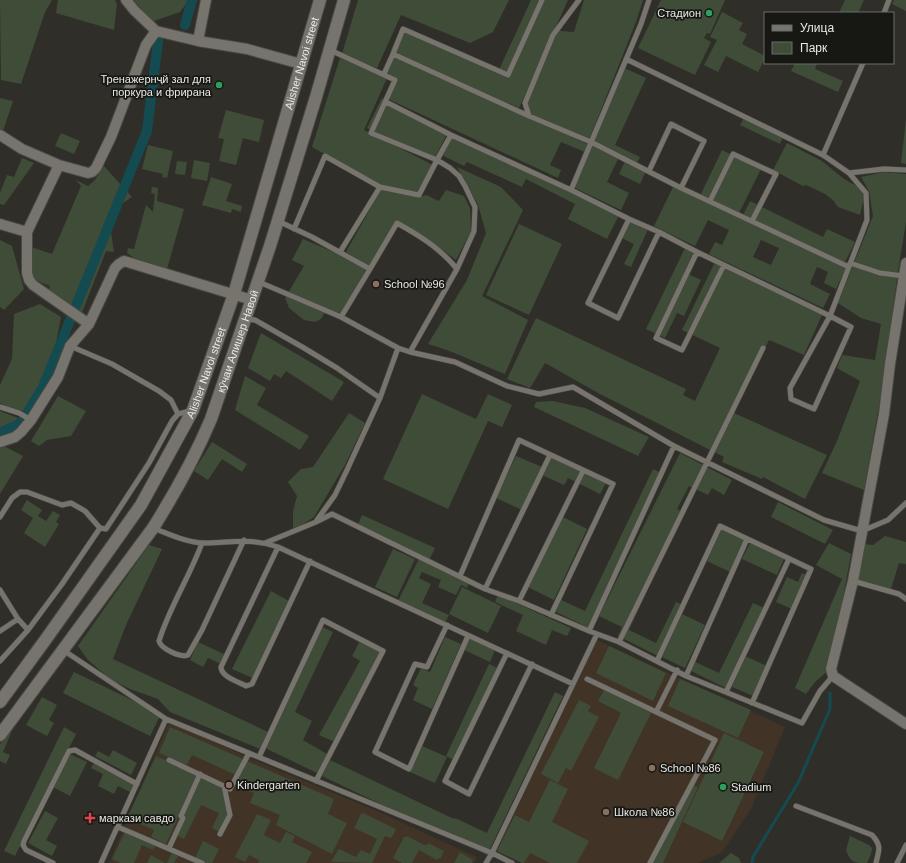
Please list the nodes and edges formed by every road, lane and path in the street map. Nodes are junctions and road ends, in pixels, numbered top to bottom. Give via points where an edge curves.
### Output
1 (126, 0) edge
2 (206, 0) edge
3 (320, 0) edge
4 (344, 0) edge
5 (542, 0) edge
6 (579, 0) edge
7 (649, 0) edge
8 (889, 0) edge
9 (884, 12) edge
10 (156, 31) junction
11 (198, 41) junction
12 (330, 50) junction
13 (393, 54) junction
14 (626, 59) junction
15 (301, 64) junction
16 (863, 64) edge
17 (384, 74) junction
18 (386, 102) junction
19 (529, 116) junction
20 (451, 135) junction
21 (0, 136) edge
22 (591, 142) junction
23 (823, 155) junction
24 (437, 160) junction
25 (59, 165) junction
26 (906, 170) edge
27 (649, 171) junction
28 (849, 173) junction
29 (380, 187) junction
30 (681, 188) junction
31 (571, 190) junction
32 (710, 201) junction
33 (629, 219) junction
34 (278, 221) junction
35 (752, 221) junction
36 (0, 224) edge
37 (294, 229) junction
38 (27, 232) junction
39 (659, 232) junction
40 (250, 240) junction
41 (270, 246) junction
42 (340, 252) junction
43 (697, 252) junction
44 (906, 263) edge
45 (724, 264) junction
46 (849, 265) junction
47 (370, 269) junction
48 (457, 269) junction
49 (904, 276) junction
50 (258, 281) junction
51 (234, 294) junction
52 (252, 300) junction
53 (830, 316) junction
54 (341, 317) junction
55 (245, 319) junction
56 (89, 324) junction
57 (70, 346) junction
58 (398, 348) junction
59 (763, 348) dead end
60 (410, 352) junction
61 (380, 398) junction
62 (0, 407) edge
63 (193, 410) junction
64 (178, 414) junction
65 (29, 419) junction
66 (0, 442) edge
67 (674, 446) junction
68 (550, 454) junction
69 (707, 462) junction
70 (583, 471) junction
71 (906, 503) edge
72 (0, 517) edge
73 (316, 522) junction
74 (100, 528) junction
75 (153, 528) junction
76 (862, 531) junction
77 (747, 539) junction
78 (244, 540) junction
79 (265, 542) junction
80 (202, 543) junction
81 (278, 547) junction
82 (789, 559) junction
83 (310, 561) junction
84 (460, 576) junction
85 (853, 582) junction
86 (485, 589) junction
87 (0, 590) edge
88 (906, 599) edge
89 (519, 601) junction
90 (550, 615) junction
91 (18, 619) junction
92 (447, 625) junction
93 (28, 630) junction
94 (0, 631) edge
95 (589, 631) junction
96 (597, 634) junction
97 (468, 636) junction
98 (619, 642) junction
99 (62, 650) junction
100 (507, 653) junction
101 (0, 661) edge
102 (657, 661) junction
103 (532, 664) junction
104 (677, 670) junction
105 (686, 676) junction
106 (833, 676) junction
107 (587, 679) dead end
108 (573, 684) junction
109 (726, 692) junction
110 (0, 702) edge
111 (752, 703) junction
112 (656, 712) junction
113 (166, 720) junction
114 (906, 724) edge
115 (0, 735) edge
116 (249, 754) junction
117 (258, 757) junction
118 (169, 760) dead end
119 (200, 774) junction
120 (316, 781) junction
121 (137, 784) junction
122 (224, 786) junction
123 (796, 806) dead end
124 (118, 827) junction
125 (220, 834) dead end
126 (906, 845) edge
127 (169, 848) junction
128 (492, 853) junction
129 (53, 863) edge
130 (101, 863) edge
131 (202, 863) edge
132 (486, 863) edge
133 (512, 863) edge
134 (650, 863) edge
135 (876, 863) edge
136 (897, 863) edge

1 - 10 street
2 - 11 street
3 - 15 street, Alisher Navoi street
4 - 12 street, кӯчаи Алишер Навоӣ
5 - 13 lane via 508,75 403,30
6 - 19 lane via 553,35 525,103
7 - 14 lane
8 - 9 lane
10 - 11 street
10 - 25 street via 146,45 111,138 96,168 88,172
11 - 15 street via 247,49
12 - 17 lane
12 - 34 street, кӯчаи Алишер Навоӣ
13 - 17 lane
13 - 19 lane
14 - 22 lane
14 - 23 lane
15 - 40 street, Alisher Navoi street
16 - 23 lane
17 - 18 lane via 395,80
18 - 20 lane
18 - 24 lane via 371,133
19 - 22 lane
20 - 24 lane
20 - 31 lane
21 - 25 street
22 - 27 lane
22 - 31 lane
23 - 28 lane
24 - 29 lane via 419,195
24 - 48 lane via 459,176 475,207 474,231
25 - 38 street
26 - 28 lane via 884,169
27 - 30 lane
27 - 30 lane via 671,124 704,141
28 - 46 lane via 866,193 867,220
29 - 37 lane via 326,156
29 - 42 lane
30 - 32 lane
31 - 33 lane
32 - 35 lane
32 - 35 lane via 733,154 776,174
33 - 39 lane
33 - 39 lane via 588,303 618,318
34 - 37 lane
34 - 41 street, кӯчаи Алишер Навоӣ
35 - 46 lane
36 - 38 street
37 - 42 lane
38 - 56 street via 29,280
39 - 43 lane
40 - 41 street
40 - 51 street, Alisher Navoi street
41 - 50 street, кӯчаи Алишер Навоӣ
42 - 47 lane
43 - 45 lane
43 - 45 lane via 656,338 682,350
44 - 49 street
45 - 53 lane
46 - 49 lane
46 - 53 lane
47 - 48 lane via 397,223 422,236
47 - 54 lane
48 - 60 lane
49 - 76 street via 884,414
50 - 52 street, кӯчаи Алишер Навоӣ
50 - 54 lane
51 - 52 street
51 - 56 street via 124,261 115,268
51 - 63 street, Alisher Navoi street
52 - 55 street, кӯчаи Алишер Навоӣ
53 - 53 lane via 790,388 791,399 814,409 851,327
54 - 58 lane
55 - 61 lane via 255,320 304,348
55 - 75 street, кӯчаи Алишер Навоӣ via 202,442 176,492
56 - 57 street
57 - 64 lane via 112,364 159,391 171,400
57 - 65 street via 58,377
58 - 60 lane
58 - 61 lane
59 - 69 lane
60 - 67 lane via 455,362 506,386 539,394 573,387
61 - 73 lane via 335,495
62 - 65 lane
63 - 64 lane
63 - 110 street, Alisher Navoi street via 142,505
64 - 74 lane via 106,529
65 - 66 street via 15,437
67 - 69 lane
67 - 95 lane
68 - 70 lane
68 - 84 lane via 519,440
68 - 86 lane
69 - 76 lane via 824,520
69 - 98 lane
70 - 89 lane
70 - 90 lane via 613,484
71 - 76 lane via 888,520
72 - 74 lane via 12,498 20,492 27,492 62,505 71,504 85,511
73 - 79 lane
73 - 84 lane via 332,514
74 - 93 lane
75 - 80 lane
75 - 99 street, кӯчаи Алишер Навоӣ
76 - 85 street
77 - 82 lane
77 - 102 lane via 720,526
77 - 105 lane
78 - 79 lane
78 - 80 lane
78 - 80 lane via 202,630 188,655 182,656 165,649 159,641 195,564
79 - 81 lane
81 - 83 lane
81 - 83 lane via 221,667 224,674 246,686 252,684
82 - 109 lane
82 - 111 lane via 811,569
83 - 92 lane
84 - 86 lane
85 - 88 lane via 899,594
85 - 106 street via 832,669
86 - 89 lane
87 - 91 lane
89 - 90 lane
90 - 95 lane
91 - 93 lane
91 - 94 lane
92 - 97 lane
92 - 97 lane via 427,667 415,664 374,752 409,769
93 - 101 lane
95 - 96 lane
96 - 98 lane
96 - 108 lane
97 - 100 lane
98 - 102 lane
99 - 113 lane
99 - 115 street, кӯчаи Алишер Навоӣ
100 - 103 lane
100 - 103 lane via 444,781 469,794
102 - 104 lane
103 - 108 lane
104 - 105 lane
104 - 112 lane
105 - 109 lane
106 - 111 lane via 820,691 802,723
106 - 114 street
107 - 112 lane
108 - 128 lane
109 - 111 lane
112 - 134 lane via 715,740
113 - 116 lane
113 - 121 lane
116 - 117 lane
116 - 122 lane via 230,789
117 - 120 lane
117 - 120 lane via 324,620 383,651
118 - 119 lane
119 - 122 lane
119 - 127 lane
120 - 128 lane
121 - 124 lane
121 - 129 lane via 75,750 69,751 23,845 26,850
122 - 125 lane via 230,815
123 - 135 lane via 872,835 880,848
124 - 127 lane
124 - 130 lane
126 - 136 lane
127 - 131 lane
128 - 132 lane
128 - 133 lane

